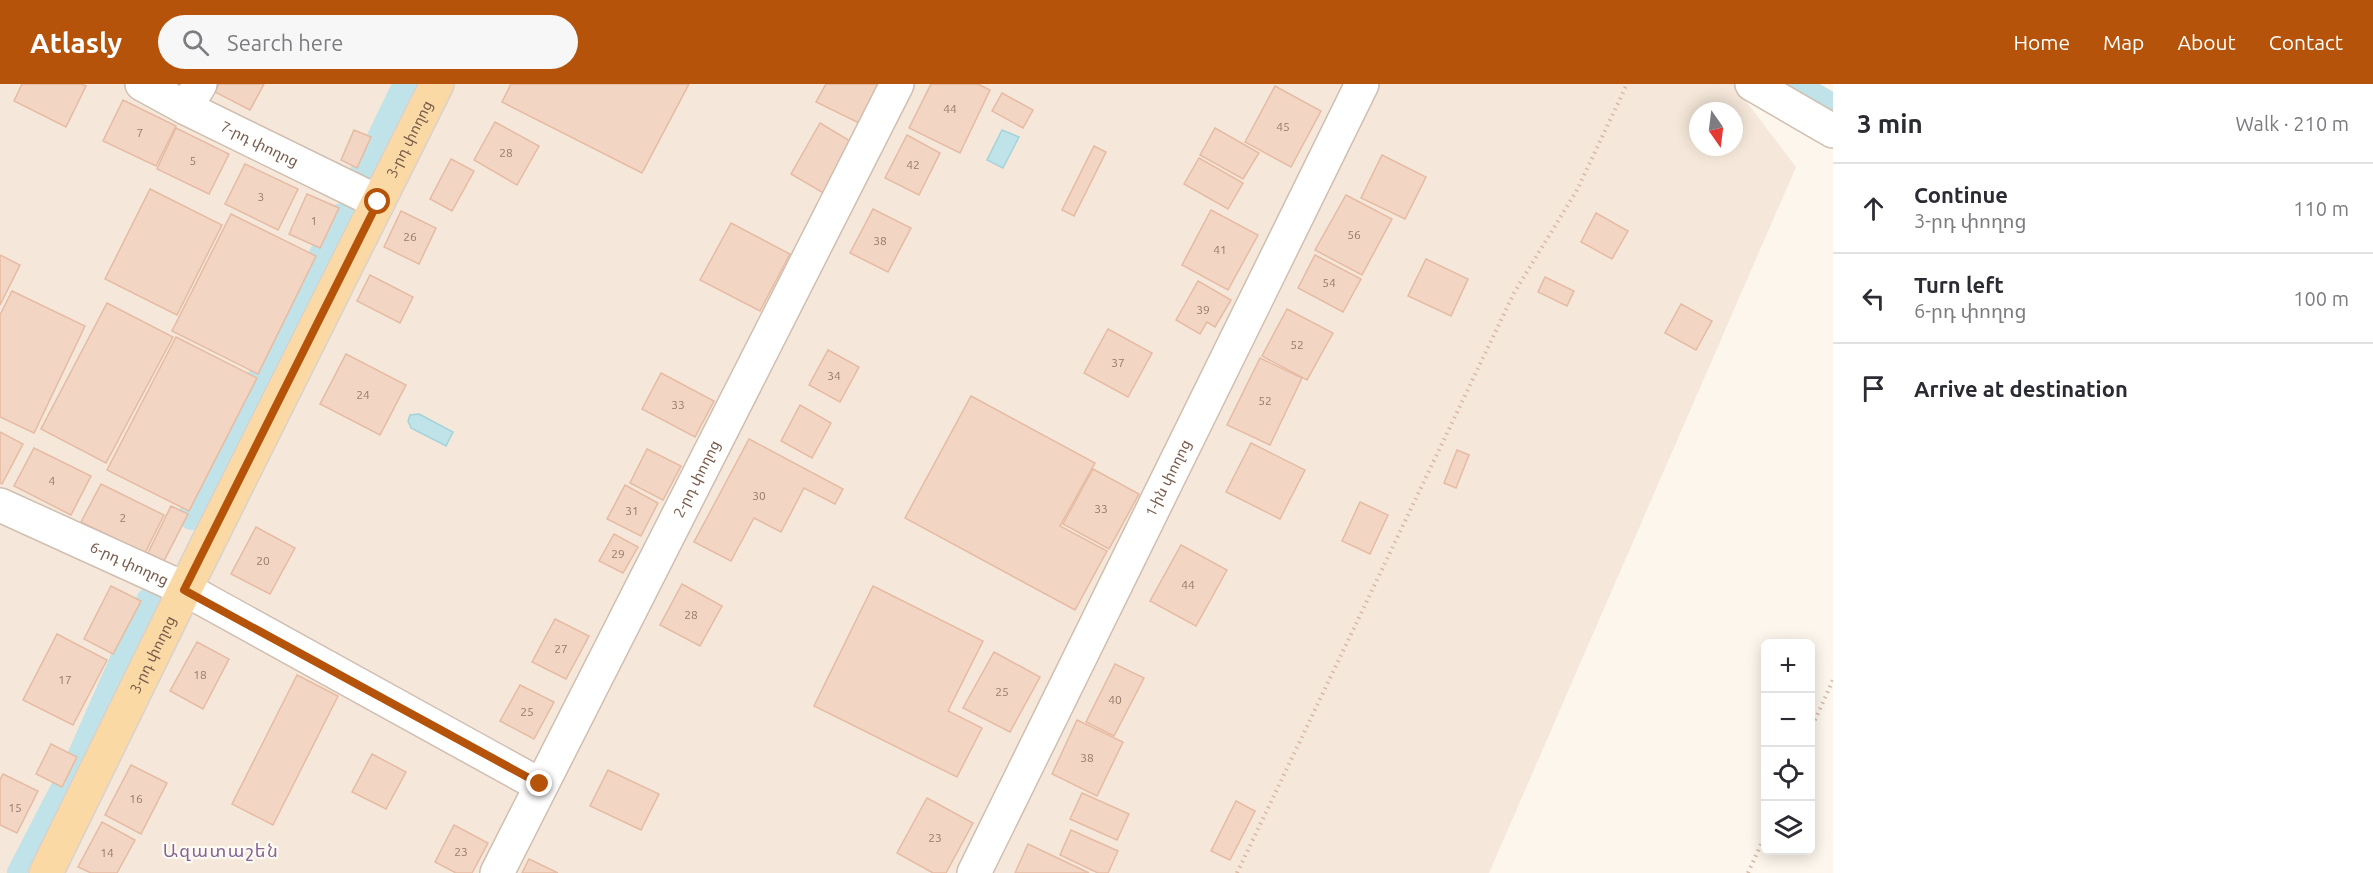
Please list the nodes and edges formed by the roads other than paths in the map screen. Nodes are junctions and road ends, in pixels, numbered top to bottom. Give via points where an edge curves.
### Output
1 (142, 84) edge
2 (437, 84) edge
3 (897, 84) edge
4 (1362, 84) edge
5 (1752, 84) edge
6 (193, 96) edge
7 (1833, 131) edge
8 (378, 202) junction
9 (0, 505) edge
10 (184, 590) junction
11 (540, 784) junction
12 (46, 873) edge
13 (497, 873) edge
14 (974, 873) edge

1 - 6 street, 7-րդ փողոց
2 - 8 main road, 3-րդ փողոց
3 - 11 street, 2-րդ փողոց
4 - 14 street, 1-ին փողոց
5 - 7 street
6 - 8 street, 7-րդ փողոց
8 - 10 main road, 3-րդ փողոց
9 - 10 street, 6-րդ փողոց
10 - 11 street, 6-րդ փողոց
10 - 12 main road, 3-րդ փողոց
11 - 13 street, 2-րդ փողոց

